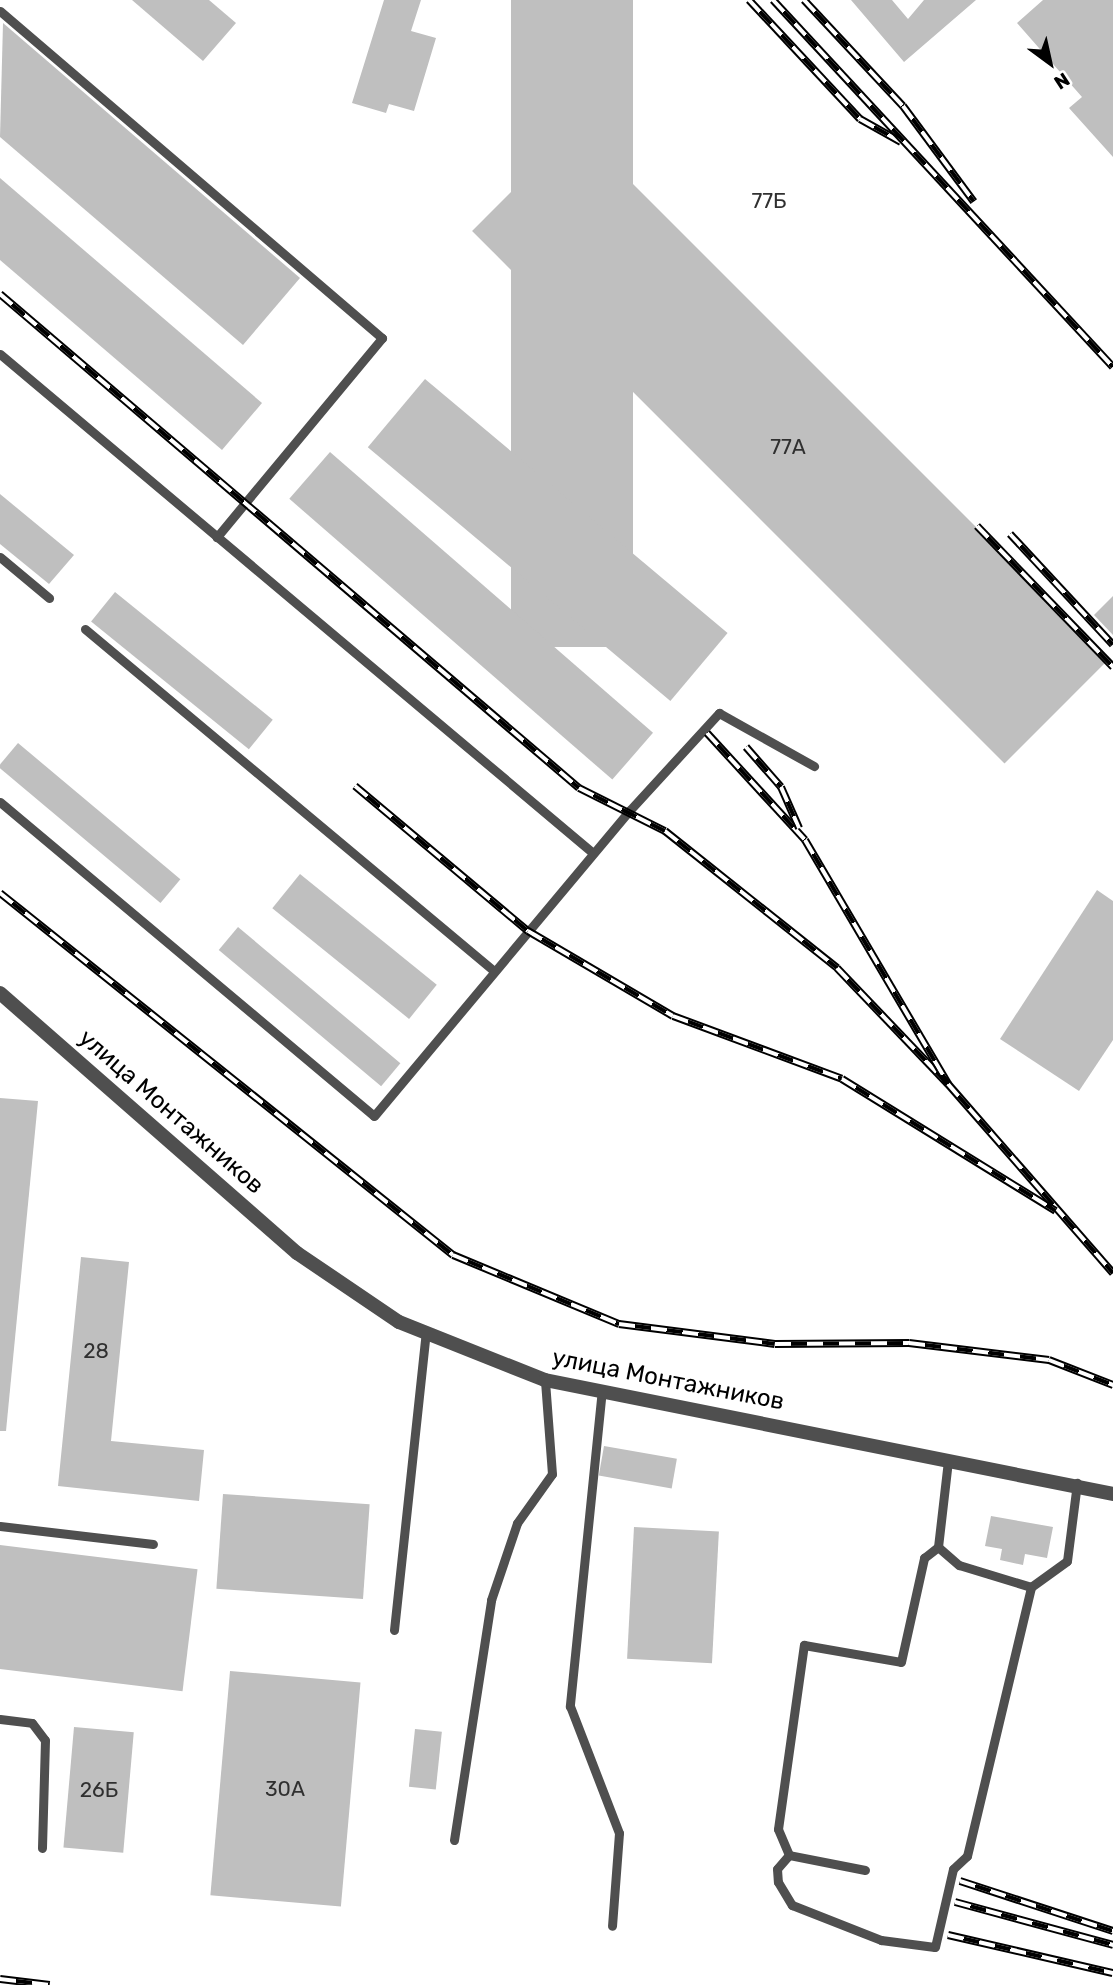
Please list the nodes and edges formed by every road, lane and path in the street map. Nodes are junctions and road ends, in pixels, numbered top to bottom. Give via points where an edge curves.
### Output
1 (0, 11) edge
2 (0, 354) edge
3 (217, 537) junction
4 (0, 557) edge
5 (49, 598) dead end
6 (85, 629) dead end
7 (814, 766) dead end
8 (0, 802) edge
9 (593, 853) junction
10 (494, 971) junction
11 (0, 993) edge
12 (426, 1331) junction
13 (544, 1380) junction
14 (602, 1387) junction
15 (948, 1461) junction
16 (1077, 1483) junction
17 (1113, 1494) edge
18 (0, 1525) edge
19 (153, 1544) dead end
20 (938, 1547) junction
21 (1031, 1587) junction
22 (394, 1630) dead end
23 (0, 1718) edge
24 (454, 1840) dead end
25 (42, 1848) dead end
26 (789, 1855) junction
27 (865, 1870) dead end
28 (612, 1926) dead end

1 - 3 lane via 382,338
2 - 3 lane
3 - 9 lane
4 - 5 lane
6 - 10 lane
7 - 9 lane via 719,713
8 - 10 lane via 374,1115
9 - 10 lane
11 - 12 street, улица Монтажников via 297,1253 399,1322
12 - 13 street, улица Монтажников
12 - 22 lane
13 - 14 street, улица Монтажников
13 - 24 lane via 552,1474 517,1523 491,1600
14 - 15 street, улица Монтажников
14 - 28 lane via 570,1706 619,1833
15 - 16 street, улица Монтажников
15 - 20 lane
16 - 17 street, улица Монтажников
16 - 21 lane via 1067,1561
18 - 19 lane
20 - 21 lane via 959,1565
20 - 26 lane via 923,1558 901,1662 804,1646 778,1829
21 - 26 lane via 967,1856 953,1869 935,1947 881,1940 792,1905 778,1882 777,1869
23 - 25 lane via 32,1723 45,1740
26 - 27 lane

